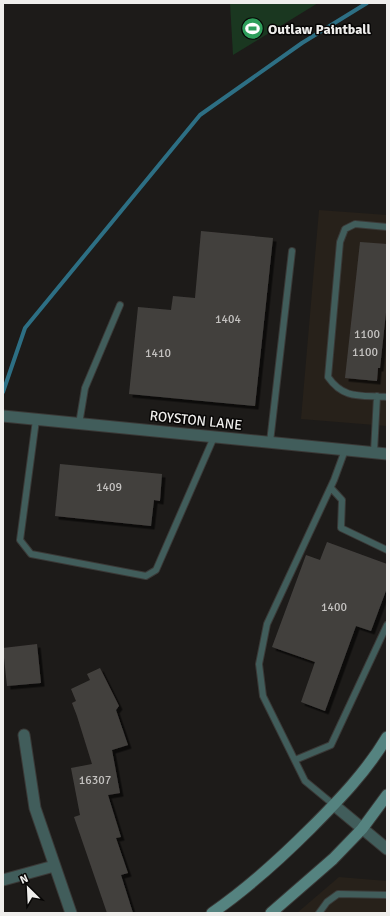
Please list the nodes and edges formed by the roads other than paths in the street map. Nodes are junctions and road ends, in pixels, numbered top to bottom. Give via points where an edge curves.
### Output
1 (387, 227) edge
2 (292, 251) dead end
3 (120, 305) dead end
4 (377, 396) junction
5 (387, 397) edge
6 (3, 416) edge
7 (36, 420) junction
8 (79, 424) junction
9 (214, 437) junction
10 (270, 442) junction
11 (345, 450) junction
12 (374, 452) junction
13 (387, 454) edge
14 (331, 488) junction
15 (387, 550) edge
16 (387, 625) edge
17 (24, 734) dead end
18 (387, 737) edge
19 (295, 760) junction
20 (387, 796) edge
21 (334, 805) junction
22 (362, 829) junction
23 (387, 849) edge
24 (54, 866) junction
25 (3, 880) edge
26 (387, 895) edge
27 (71, 913) edge
28 (212, 913) edge
29 (271, 913) edge
30 (319, 913) edge

1 - 4 lane via 355,224 345,229 340,242 328,377 336,388 347,394
2 - 10 lane
3 - 8 lane via 85,388
4 - 5 lane
4 - 12 lane
6 - 7 street, ROYSTON LANE
7 - 8 street, ROYSTON LANE
7 - 9 lane via 20,540 31,554 146,576 156,570
8 - 9 street, ROYSTON LANE
9 - 10 street, ROYSTON LANE
10 - 11 street, ROYSTON LANE
11 - 12 street, ROYSTON LANE
11 - 14 lane
12 - 13 street, ROYSTON LANE
14 - 15 lane via 342,500 341,528
14 - 19 lane via 267,624 258,664 263,696
16 - 19 lane via 331,745
17 - 24 street via 36,808
18 - 21 main road
19 - 21 lane via 305,781
20 - 22 main road
21 - 22 street
21 - 28 main road via 242,892
22 - 23 street
22 - 29 main road via 333,859
24 - 25 street
24 - 27 street
26 - 30 lane via 338,894 327,902

